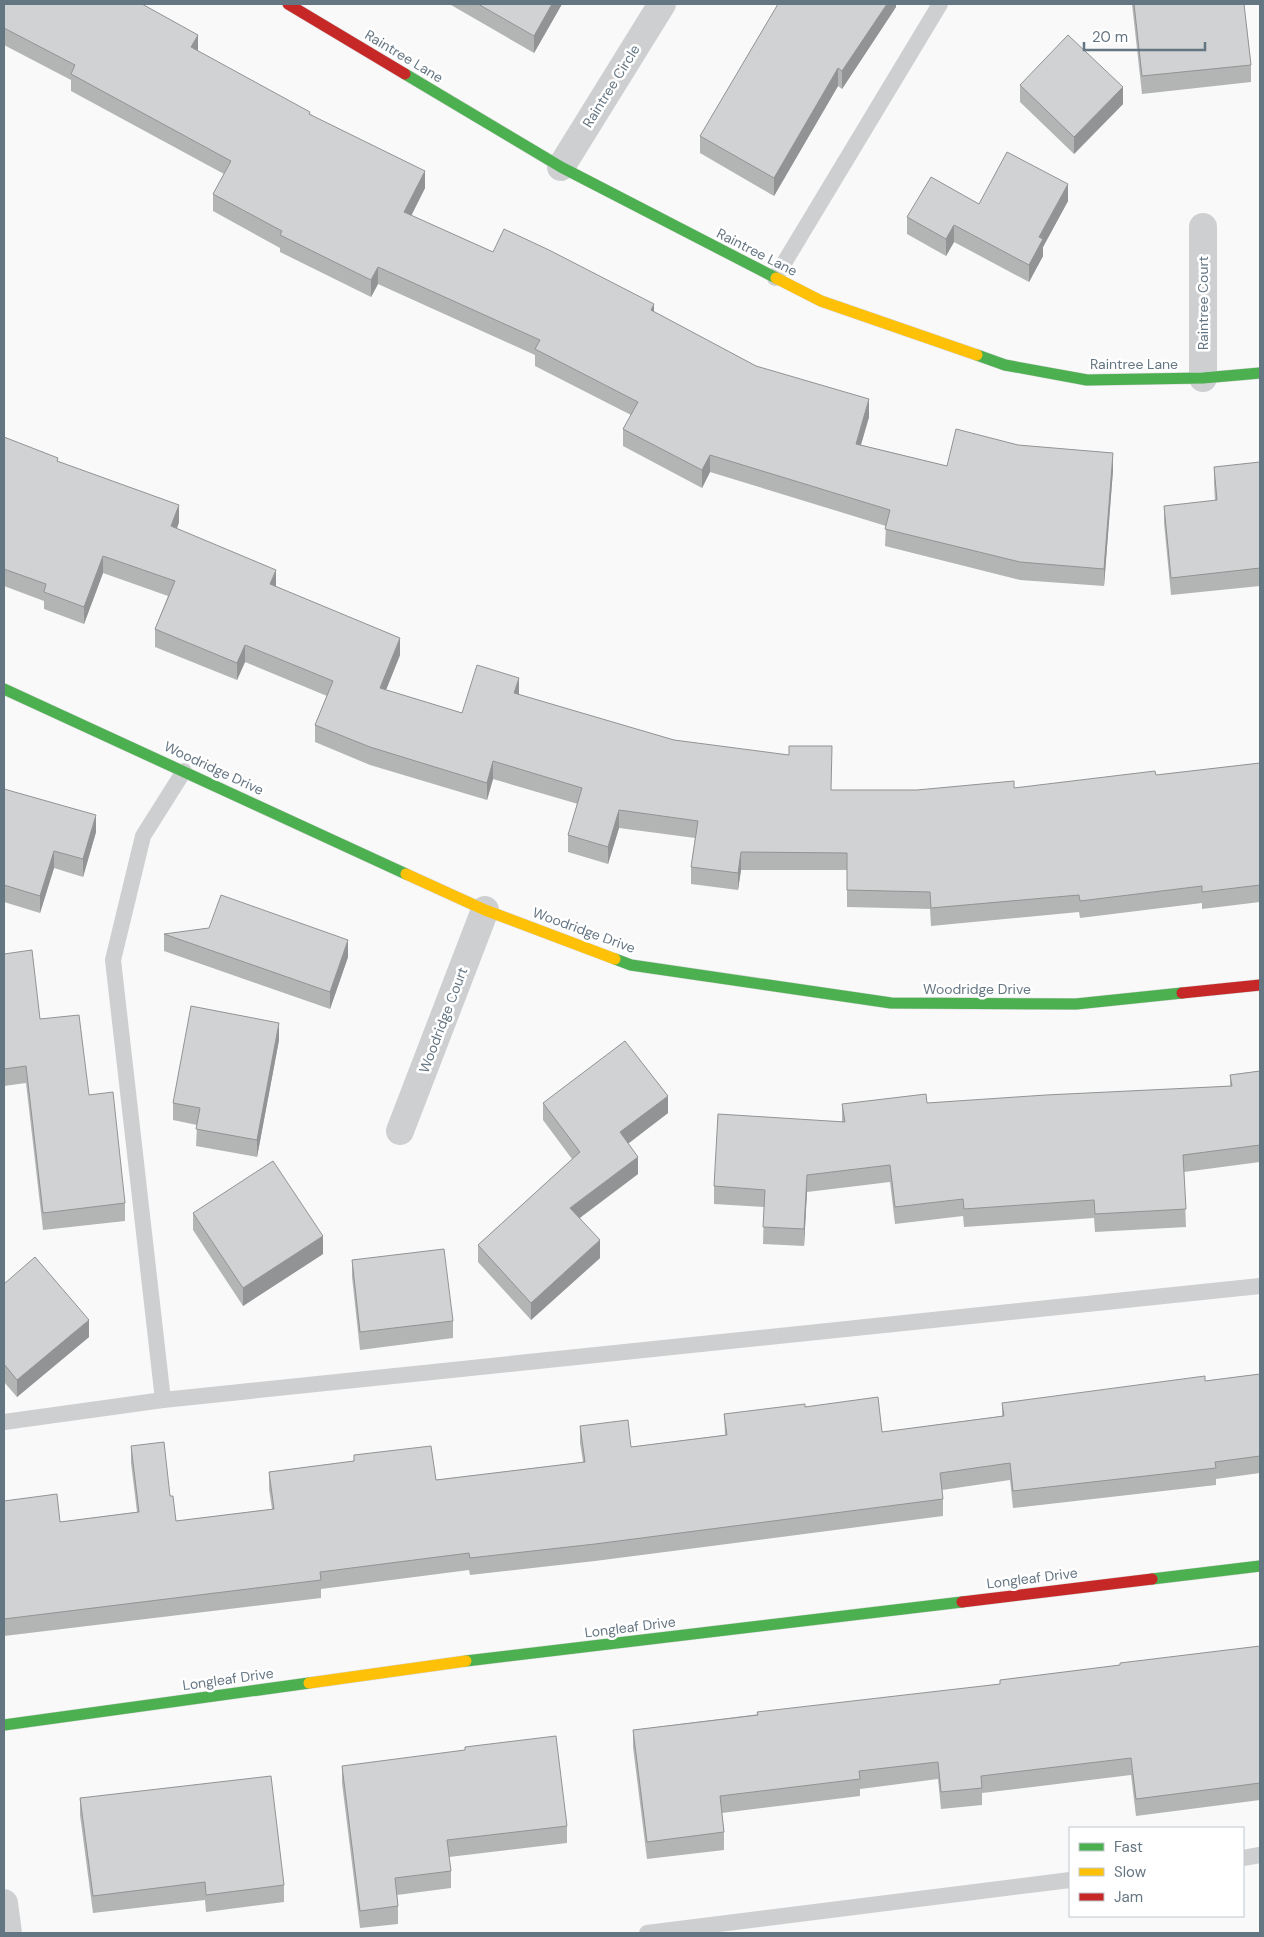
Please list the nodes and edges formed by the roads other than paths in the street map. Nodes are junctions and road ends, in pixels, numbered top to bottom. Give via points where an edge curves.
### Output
1 (288, 4) edge
2 (662, 4) edge
3 (940, 4) edge
4 (314, 10) edge
5 (561, 167) junction
6 (1203, 227) dead end
7 (775, 278) junction
8 (1260, 373) edge
9 (1204, 378) junction
10 (4, 689) edge
11 (184, 771) junction
12 (485, 910) junction
13 (1260, 986) edge
14 (400, 1131) dead end
15 (1260, 1286) edge
16 (163, 1400) junction
17 (4, 1422) edge
18 (1260, 1566) edge
19 (4, 1725) edge
20 (1260, 1856) edge
21 (1244, 1858) edge
22 (1069, 1880) edge
23 (4, 1903) edge
24 (8, 1933) edge
25 (646, 1933) edge

1 - 4 street, Raintree Lane
2 - 5 street, Raintree Circle
3 - 7 lane
4 - 5 street, Raintree Lane
5 - 7 street, Raintree Lane
6 - 9 street, Raintree Court
7 - 9 street, Raintree Lane via 821,302 1005,365 1087,380
8 - 9 street, Raintree Lane
10 - 11 street, Woodridge Drive
11 - 12 street, Woodridge Drive
11 - 16 lane via 144,836 113,960
12 - 13 street, Woodridge Drive via 631,965 891,1003 1076,1004
12 - 14 street, Woodridge Court
15 - 16 lane
16 - 17 lane
18 - 19 street, Longleaf Drive via 472,1661
20 - 21 lane
22 - 25 lane
23 - 24 street

